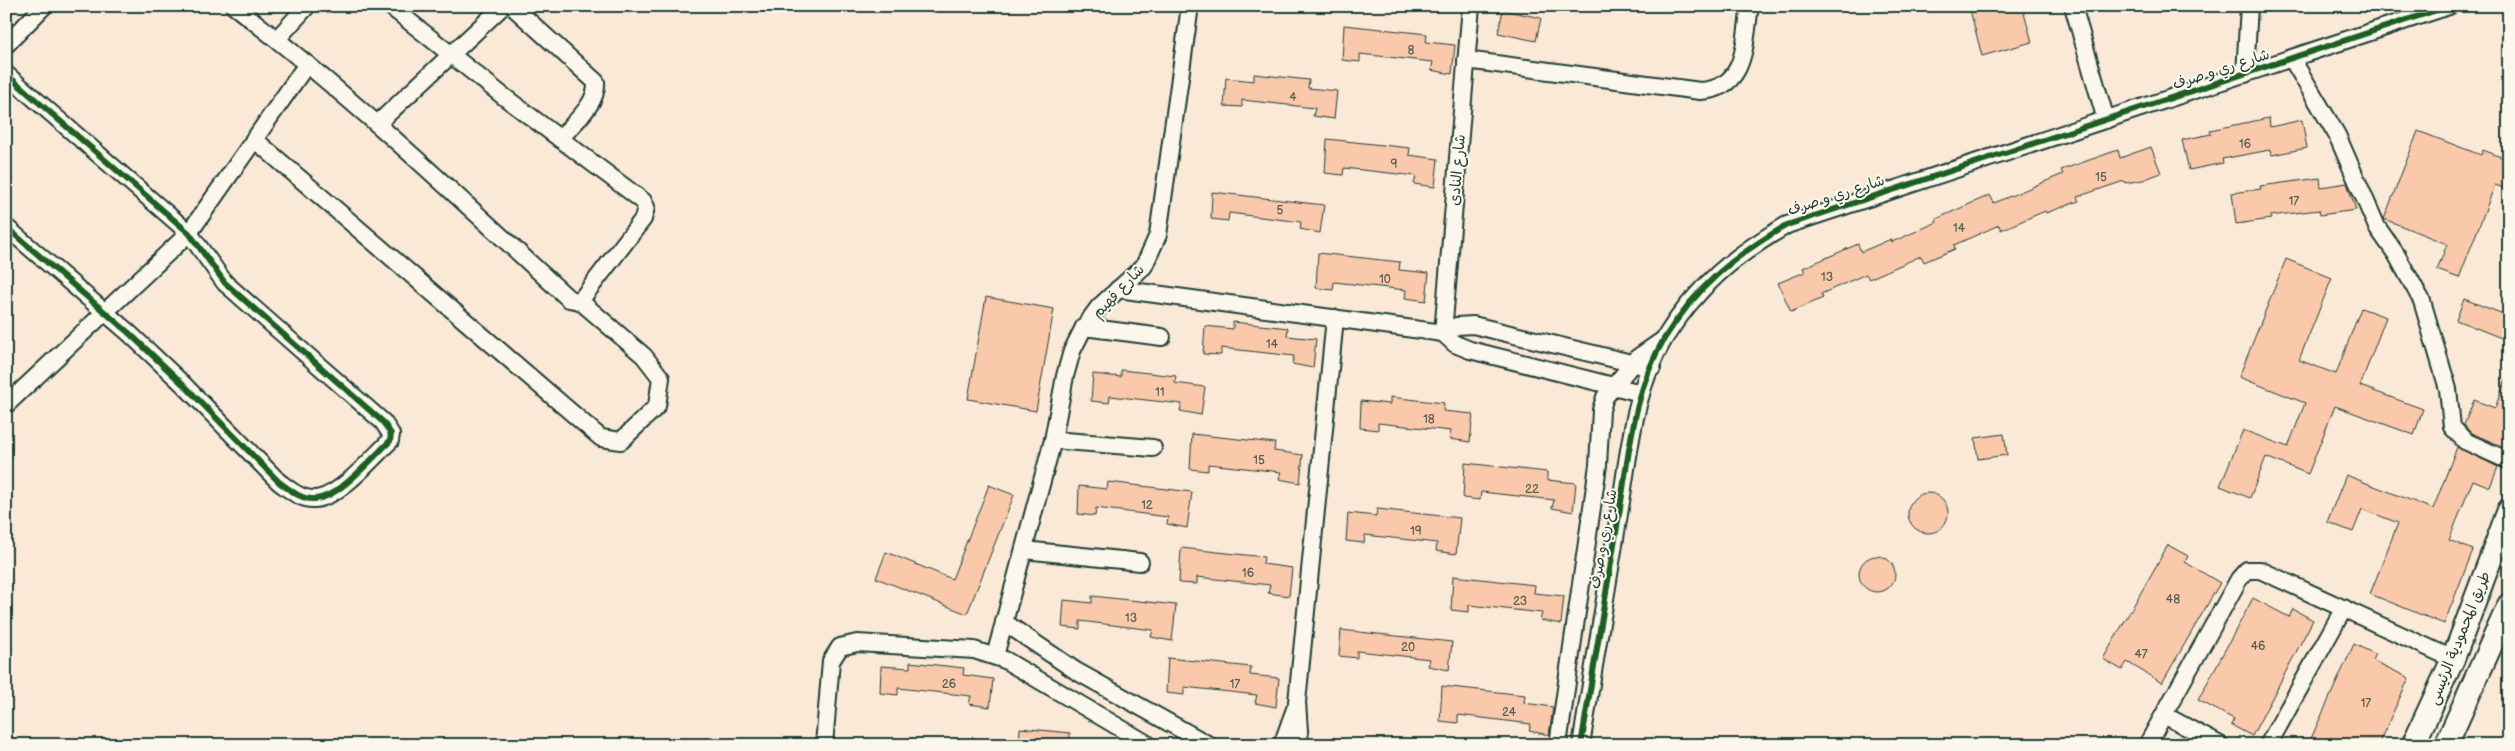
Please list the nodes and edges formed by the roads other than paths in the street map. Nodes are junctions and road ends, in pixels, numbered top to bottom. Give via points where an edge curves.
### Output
1 (44, 6) edge
2 (234, 6) edge
3 (307, 6) edge
4 (390, 6) edge
5 (503, 6) edge
6 (512, 6) edge
7 (1190, 6) edge
8 (1471, 6) edge
9 (1750, 6) edge
10 (2072, 6) edge
11 (2249, 6) edge
12 (2449, 6) edge
13 (277, 39) junction
14 (6, 45) edge
15 (450, 55) junction
16 (2292, 58) junction
17 (1466, 60) junction
18 (307, 64) junction
19 (6, 74) edge
20 (2245, 74) junction
21 (2106, 120) junction
22 (377, 124) junction
23 (254, 139) junction
24 (560, 139) junction
25 (6, 228) edge
26 (188, 233) junction
27 (1118, 289) junction
28 (580, 301) junction
29 (106, 311) junction
30 (1335, 318) junction
31 (1084, 327) junction
32 (1443, 333) junction
33 (1162, 337) dead end
34 (1663, 340) junction
35 (1632, 363) junction
36 (1652, 368) junction
37 (1614, 386) junction
38 (1641, 394) junction
39 (6, 404) edge
40 (1053, 440) junction
41 (1152, 448) dead end
42 (2509, 461) edge
43 (2505, 536) edge
44 (1024, 550) junction
45 (1140, 562) dead end
46 (2509, 605) edge
47 (2344, 608) junction
48 (1004, 622) junction
49 (995, 656) junction
50 (2453, 659) junction
51 (1297, 702) junction
52 (2164, 715) junction
53 (824, 745) edge
54 (1150, 745) edge
55 (1208, 745) edge
56 (1282, 745) edge
57 (1300, 745) edge
58 (1558, 745) edge
59 (1581, 745) edge
60 (2147, 745) edge
61 (2220, 745) edge
62 (2268, 745) edge
63 (2413, 745) edge
64 (2446, 745) edge

1 - 14 street
2 - 13 street
3 - 13 street
4 - 15 street
5 - 15 street
6 - 24 street via 596,82 597,92 592,100
7 - 27 street, شارع فهيم via 1158,235 1144,266
8 - 17 street, شارع النادى
9 - 17 street via 1737,71 1730,80 1710,90
10 - 21 street
11 - 20 street
12 - 16 street, شارع ري و صرف
13 - 18 street
15 - 22 street
15 - 24 street
16 - 20 street, شارع ري و صرف
16 - 42 street via 2337,135 2377,228 2396,254 2422,301 2448,389 2452,427 2465,441
17 - 32 street, شارع النادى
18 - 22 street
18 - 23 street
19 - 26 street
20 - 21 street, شارع ري و صرف
21 - 34 street, شارع ري و صرف via 1787,224 1751,245 1719,271 1691,301
22 - 28 street via 570,298
23 - 26 street
23 - 28 street via 601,438 621,441 657,406 661,378 644,356
24 - 28 street via 638,196 646,207 643,219
25 - 29 street
26 - 29 street
26 - 29 street via 225,283 383,422 390,441 364,467 325,497 312,500 295,493 279,482
27 - 30 street
27 - 31 street, شارع فهيم
29 - 39 street
30 - 32 street
30 - 51 street
31 - 33 street
31 - 40 street, شارع فهيم via 1072,351 1065,376
32 - 35 street via 1457,326 1473,325
32 - 37 street via 1455,344 1470,350
34 - 35 street, شارع ري و صرف
34 - 36 street, شارع ري و صرف
35 - 36 street
35 - 37 street, شارع ري و صرف
36 - 38 street, شارع ري و صرف
37 - 38 street
37 - 58 street, شارع ري و صرف via 1605,397 1601,410 1598,465
38 - 59 street, شارع ري و صرف
40 - 41 street
40 - 44 street, شارع فهيم
43 - 50 street, طريق المحمودية الرئيسى
44 - 45 street
44 - 48 street, شارع فهيم
46 - 64 street, طريق المحمودية الرئيسى
47 - 50 street
47 - 52 street via 2260,570 2247,570
47 - 62 street
48 - 49 street, شارع فهيم
48 - 55 street via 1076,671
49 - 53 street via 974,650 876,644 840,647 831,661
49 - 54 street
50 - 63 street, طريق المحمودية الرئيسى
51 - 56 street
51 - 57 street
52 - 60 street
52 - 61 street

